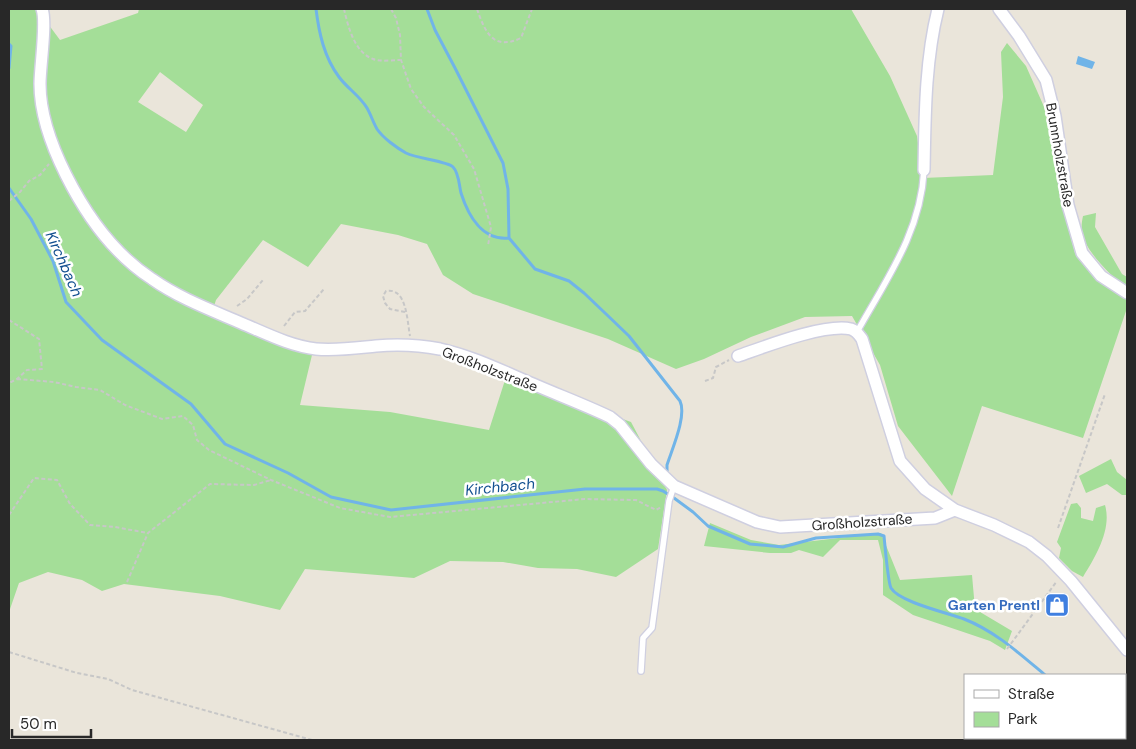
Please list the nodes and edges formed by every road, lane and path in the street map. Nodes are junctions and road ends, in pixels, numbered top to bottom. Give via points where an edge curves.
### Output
1 (42, 9) edge
2 (344, 9) edge
3 (391, 9) edge
4 (477, 9) edge
5 (532, 9) edge
6 (938, 9) edge
7 (999, 9) edge
8 (401, 60) junction
9 (58, 158) junction
10 (924, 170) joint
11 (10, 200) edge
12 (488, 246) dead end
13 (263, 280) dead end
14 (324, 288) dead end
15 (1127, 293) edge
16 (236, 306) dead end
17 (405, 312) junction
18 (9, 320) edge
19 (284, 326) dead end
20 (857, 332) junction
21 (411, 345) junction
22 (738, 356) joint
23 (17, 379) junction
24 (705, 381) dead end
25 (9, 383) edge
26 (1105, 394) dead end
27 (271, 480) junction
28 (674, 486) junction
29 (669, 501) junction
30 (955, 510) junction
31 (9, 514) edge
32 (1058, 528) dead end
33 (148, 533) junction
34 (9, 547) edge
35 (1063, 573) junction
36 (9, 574) edge
37 (127, 582) dead end
38 (1007, 649) dead end
39 (1127, 650) edge
40 (9, 652) edge
41 (641, 671) dead end
42 (312, 740) edge

1 - 9 street, Großholzstraße via 40,87
2 - 8 path via 348,25 364,54 374,59
3 - 8 path via 400,36
4 - 5 path via 484,30 495,41 510,43 520,38
6 - 10 street via 925,103
7 - 15 street, Brunnholzstraße via 1046,80 1055,116 1068,205 1082,253 1101,276
8 - 12 path via 411,88 424,107 454,135 474,169 490,227
9 - 11 path
9 - 21 street, Großholzstraße via 80,200 120,253 172,292 305,347 343,349
10 - 20 lane via 922,197 912,231
13 - 16 path via 247,299
14 - 19 path via 305,311 295,312
17 - 17 path via 398,293 386,291 383,296 390,309
17 - 21 path
18 - 23 path via 39,339 42,369 26,370
20 - 22 street via 850,329 806,333
20 - 30 street via 862,339 900,461 925,490
21 - 28 street, Großholzstraße via 466,357 610,417
22 - 24 path via 716,367 713,378
23 - 25 path
23 - 27 path via 100,390 125,405 162,419 183,416 193,425 197,440 209,450
26 - 32 path
27 - 29 path via 340,508 390,517 584,499 636,500 656,510
27 - 33 path via 254,485 210,484
28 - 29 lane
28 - 30 street, Großholzstraße via 757,522 780,527 935,518
29 - 41 lane via 652,628 643,638
30 - 35 street via 1029,542
31 - 33 path via 34,478 57,480 70,504 90,525
33 - 37 path
34 - 36 path
35 - 38 path
35 - 39 street
40 - 42 path

